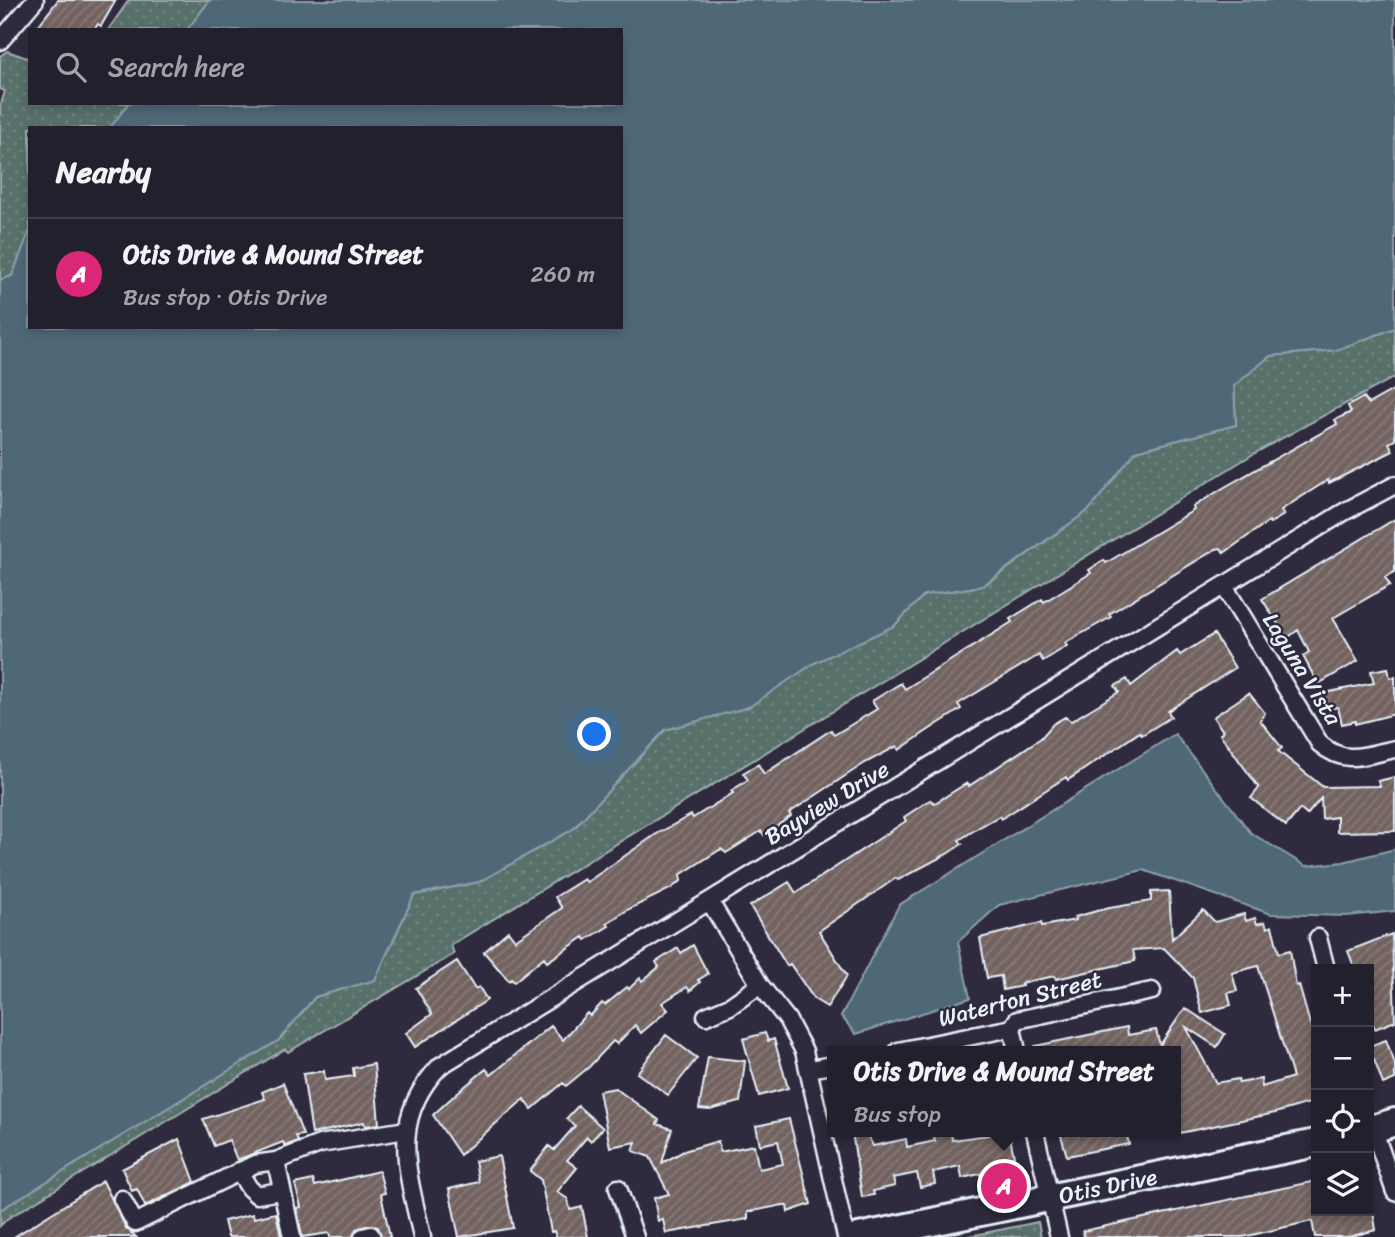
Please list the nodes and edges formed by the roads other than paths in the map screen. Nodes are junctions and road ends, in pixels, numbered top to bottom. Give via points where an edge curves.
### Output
1 (35, 0) edge
2 (0, 41) edge
3 (1395, 485) edge
4 (1224, 586) junction
5 (1395, 749) edge
6 (710, 902) junction
7 (1318, 938) dead end
8 (1325, 964) edge
9 (760, 985) junction
10 (1152, 991) dead end
11 (706, 1016) dead end
12 (1012, 1028) junction
13 (923, 1046) edge
14 (1016, 1046) edge
15 (827, 1066) edge
16 (810, 1069) junction
17 (1376, 1124) edge
18 (406, 1130) junction
19 (1036, 1137) edge
20 (1311, 1144) edge
21 (276, 1161) junction
22 (239, 1171) junction
23 (618, 1188) dead end
24 (280, 1191) junction
25 (1395, 1192) edge
26 (1051, 1198) junction
27 (122, 1199) dead end
28 (292, 1237) edge
29 (422, 1237) edge
30 (635, 1237) edge
31 (846, 1237) edge
32 (859, 1237) edge
33 (1059, 1237) edge

1 - 2 street
3 - 4 street, Bayview Drive
4 - 5 street, Laguna Vista via 1320,744 1334,756 1349,759
4 - 6 street, Bayview Drive
6 - 9 street
6 - 18 street, Bayview Drive via 440,1066 422,1085
7 - 8 street
9 - 11 street
9 - 16 street via 797,1035
10 - 12 street, Waterton Street via 1017,1020
12 - 13 street, Waterton Street
12 - 14 street
15 - 16 street
16 - 31 street
17 - 25 street
18 - 21 street via 320,1144
18 - 29 street, Bayview Drive via 408,1170
19 - 26 street
20 - 26 main road, Otis Drive
21 - 22 street
21 - 24 street
22 - 24 street via 257,1195
22 - 27 street via 135,1223
23 - 30 street
24 - 28 street
26 - 32 main road, Otis Drive
26 - 33 street

